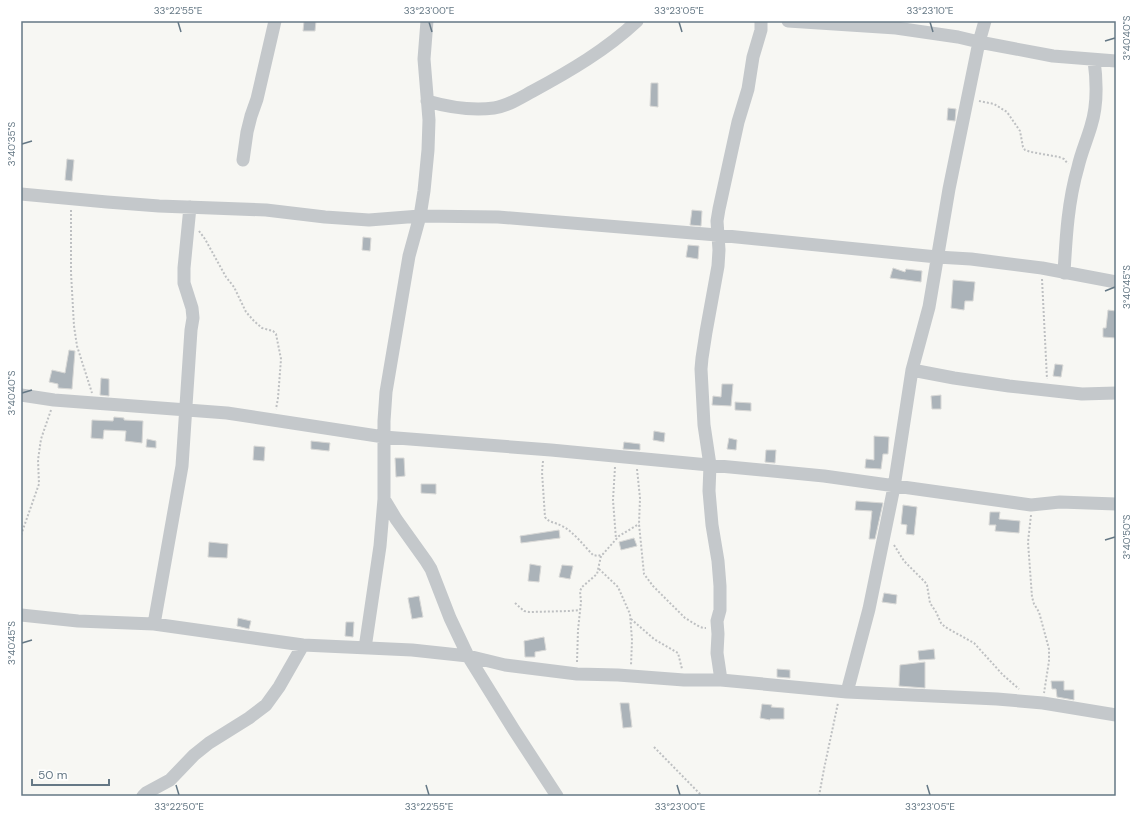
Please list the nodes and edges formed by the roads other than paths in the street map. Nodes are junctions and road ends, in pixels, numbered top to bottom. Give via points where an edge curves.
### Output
1 (275, 21) edge
2 (426, 21) edge
3 (637, 21) edge
4 (761, 21) edge
5 (794, 21) edge
6 (927, 21) edge
7 (985, 21) edge
8 (915, 31) junction
9 (979, 42) junction
10 (1094, 60) junction
11 (1116, 61) edge
12 (427, 101) junction
13 (243, 160) dead end
14 (21, 194) edge
15 (189, 214) junction
16 (420, 216) junction
17 (717, 235) junction
18 (937, 257) junction
19 (1064, 272) junction
20 (1116, 282) edge
21 (912, 370) junction
22 (1116, 393) edge
23 (21, 395) edge
24 (185, 411) junction
25 (384, 437) junction
26 (710, 465) junction
27 (894, 487) junction
28 (384, 498) junction
29 (1116, 504) edge
30 (21, 615) edge
31 (154, 624) junction
32 (303, 645) junction
33 (365, 648) junction
34 (468, 656) junction
35 (721, 680) junction
36 (844, 691) junction
37 (1116, 715) edge
38 (141, 795) edge
39 (557, 796) edge

1 - 13 street via 247,132
2 - 12 street via 424,58
3 - 12 street via 585,62 506,106 484,109 447,106
4 - 17 street via 748,89 723,188
5 - 8 street
6 - 8 street
7 - 9 street
8 - 9 street via 958,36
9 - 10 street via 1052,56
9 - 18 street
10 - 11 street
10 - 19 street via 1096,103 1072,194
12 - 16 street via 428,150
14 - 15 street via 107,202
15 - 16 street via 266,210 369,220
15 - 24 street via 184,284 193,318
16 - 17 street via 498,217
16 - 25 street via 409,256 386,392
17 - 18 street
17 - 26 street via 718,266 701,369 704,425
18 - 19 street via 971,259
18 - 21 street via 929,307
19 - 20 street
21 - 22 street via 1009,386 1082,394
21 - 27 street
23 - 24 street
24 - 25 street via 227,413
24 - 31 street via 182,466
25 - 26 street
25 - 28 street
26 - 27 street via 824,476
26 - 35 street via 709,491 720,586 717,653
27 - 29 street via 1031,505 1060,502
27 - 36 street via 869,609
28 - 33 street via 380,546
28 - 34 street via 396,520 431,569
30 - 31 street via 78,621
31 - 32 street
32 - 33 street
32 - 38 street via 266,705 209,743 170,780
33 - 34 street
34 - 35 street via 505,665 577,674
34 - 39 street
35 - 36 street
36 - 37 street via 996,698

